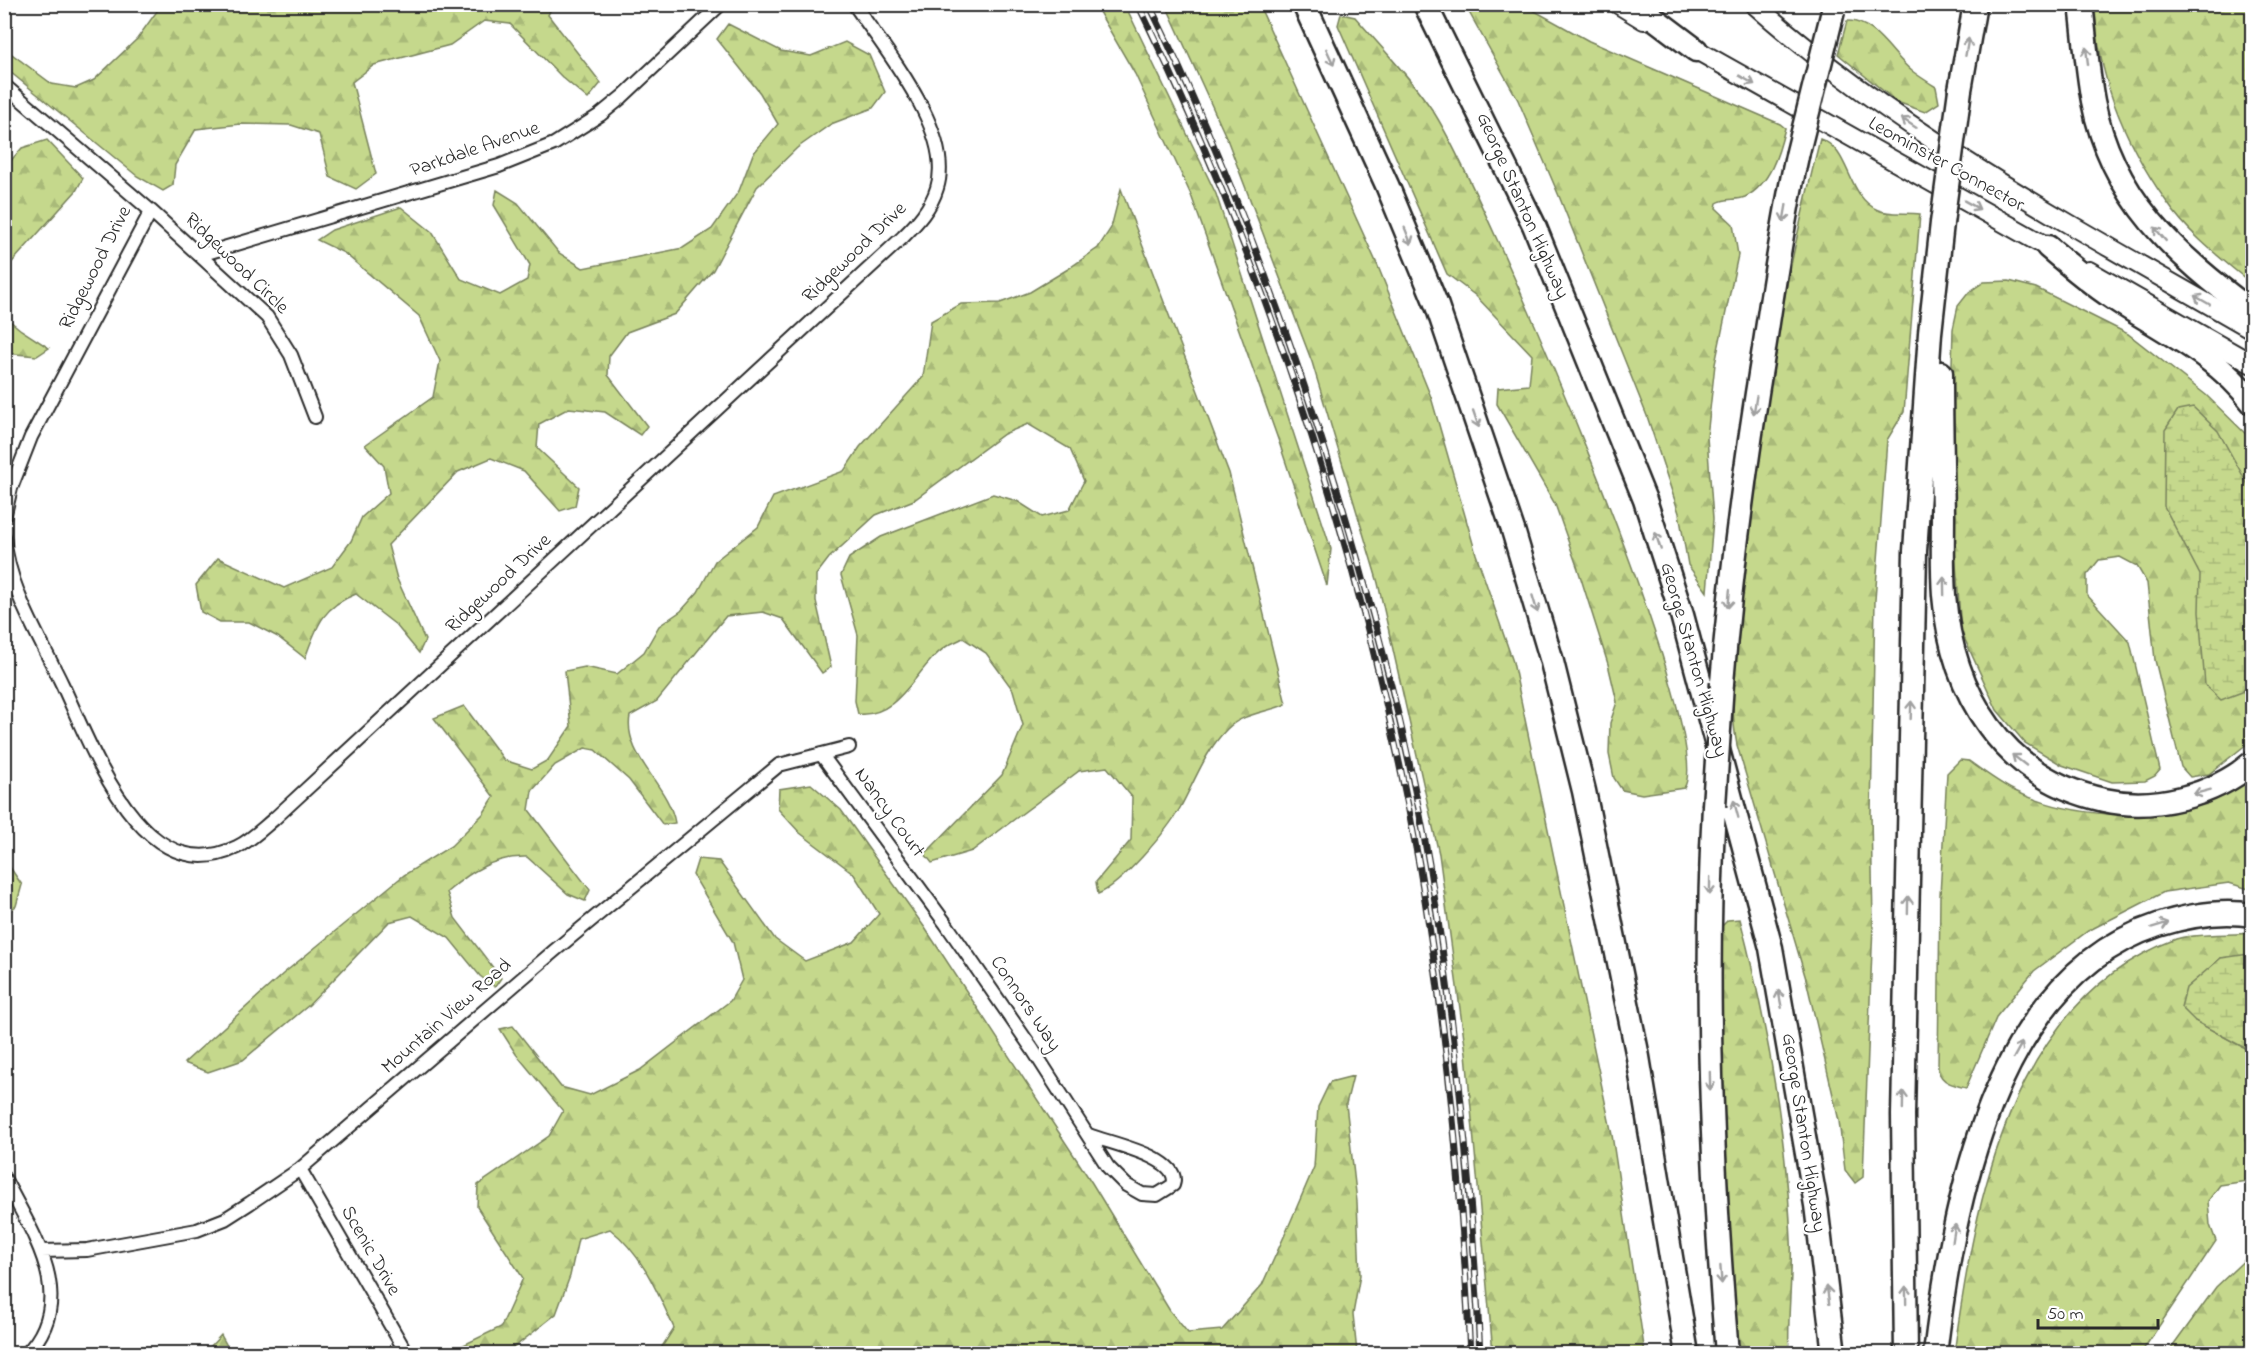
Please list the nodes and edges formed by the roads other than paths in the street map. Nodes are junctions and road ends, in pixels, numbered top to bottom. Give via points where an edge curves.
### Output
1 (721, 4) edge
2 (854, 4) edge
3 (1304, 4) edge
4 (1425, 4) edge
5 (1618, 4) edge
6 (1635, 4) edge
7 (1754, 4) edge
8 (1975, 4) edge
9 (2081, 4) edge
10 (1834, 8) edge
11 (1696, 50) junction
12 (4, 84) edge
13 (151, 211) junction
14 (2048, 247) junction
15 (200, 255) junction
16 (1939, 257) junction
17 (2253, 312) edge
18 (2253, 329) edge
19 (2253, 364) edge
20 (2253, 402) edge
21 (315, 417) dead end
22 (4, 518) edge
23 (4, 536) edge
24 (849, 747) dead end
25 (820, 754) junction
26 (2253, 763) edge
27 (926, 896) joint
28 (2253, 915) edge
29 (1089, 1136) junction
30 (300, 1168) junction
31 (4, 1178) edge
32 (42, 1251) junction
33 (26, 1353) edge
34 (406, 1353) edge
35 (1687, 1353) edge
36 (1727, 1353) edge
37 (1834, 1353) edge
38 (1906, 1353) edge
39 (1935, 1353) edge

1 - 15 street, Parkdale Avenue via 615,103 554,144 499,166
2 - 23 street, Ridgewood Drive via 904,79 933,135 939,175 925,213 246,842 223,852 195,854 163,843 138,824 101,765 22,600
3 -> 35 highway via 1387,185 1437,306 1513,530 1551,658 1584,791 1631,1024
37 -> 4 highway, George Stanton Highway via 1816,1205 1771,948 1682,615 1645,500 1534,225
5 - 11 main road, Leominster Connector
6 - 11 highway
18 -> 7 main road, Leominster Connector via 2011,188 1897,115 1798,44
16 -> 8 highway, bridge
17 -> 9 highway via 2177,252 2126,186 2093,102
10 -> 36 highway, bridge via 1785,210 1731,579 1722,684 1708,980 1710,1106
11 -> 14 main road, Leominster Connector
12 - 13 street, Ridgewood Drive
13 - 15 street, Ridgewood Circle
13 - 22 street, Ridgewood Drive via 35,428 11,488
14 - 19 main road, Leominster Connector
14 - 20 highway via 2112,298 2229,375
15 - 21 street, Ridgewood Circle via 256,306 281,335
26 -> 16 highway via 2214,788 2170,801 2125,804 2081,795 2058,785 2014,757 1989,728 1962,675 1944,596
38 -> 16 highway via 1903,1115 1915,574 1930,333
24 - 25 street, Mountain View Road
25 - 27 street, Nancy Court
25 - 30 street, Mountain View Road via 778,765
27 - 29 street, Connors Way
39 -> 28 highway via 1957,1214 1974,1148 1992,1099 2043,1012 2074,976 2099,955 2141,931 2198,916
29 - 29 street, Connors Way via 1108,1167 1126,1185 1142,1194 1157,1195 1173,1185 1172,1173 1157,1159
30 - 32 street, Mountain View Road via 225,1219 197,1230 87,1250
30 - 34 street, Scenic Drive
31 - 32 street
32 - 33 street via 49,1274 50,1315 43,1332

